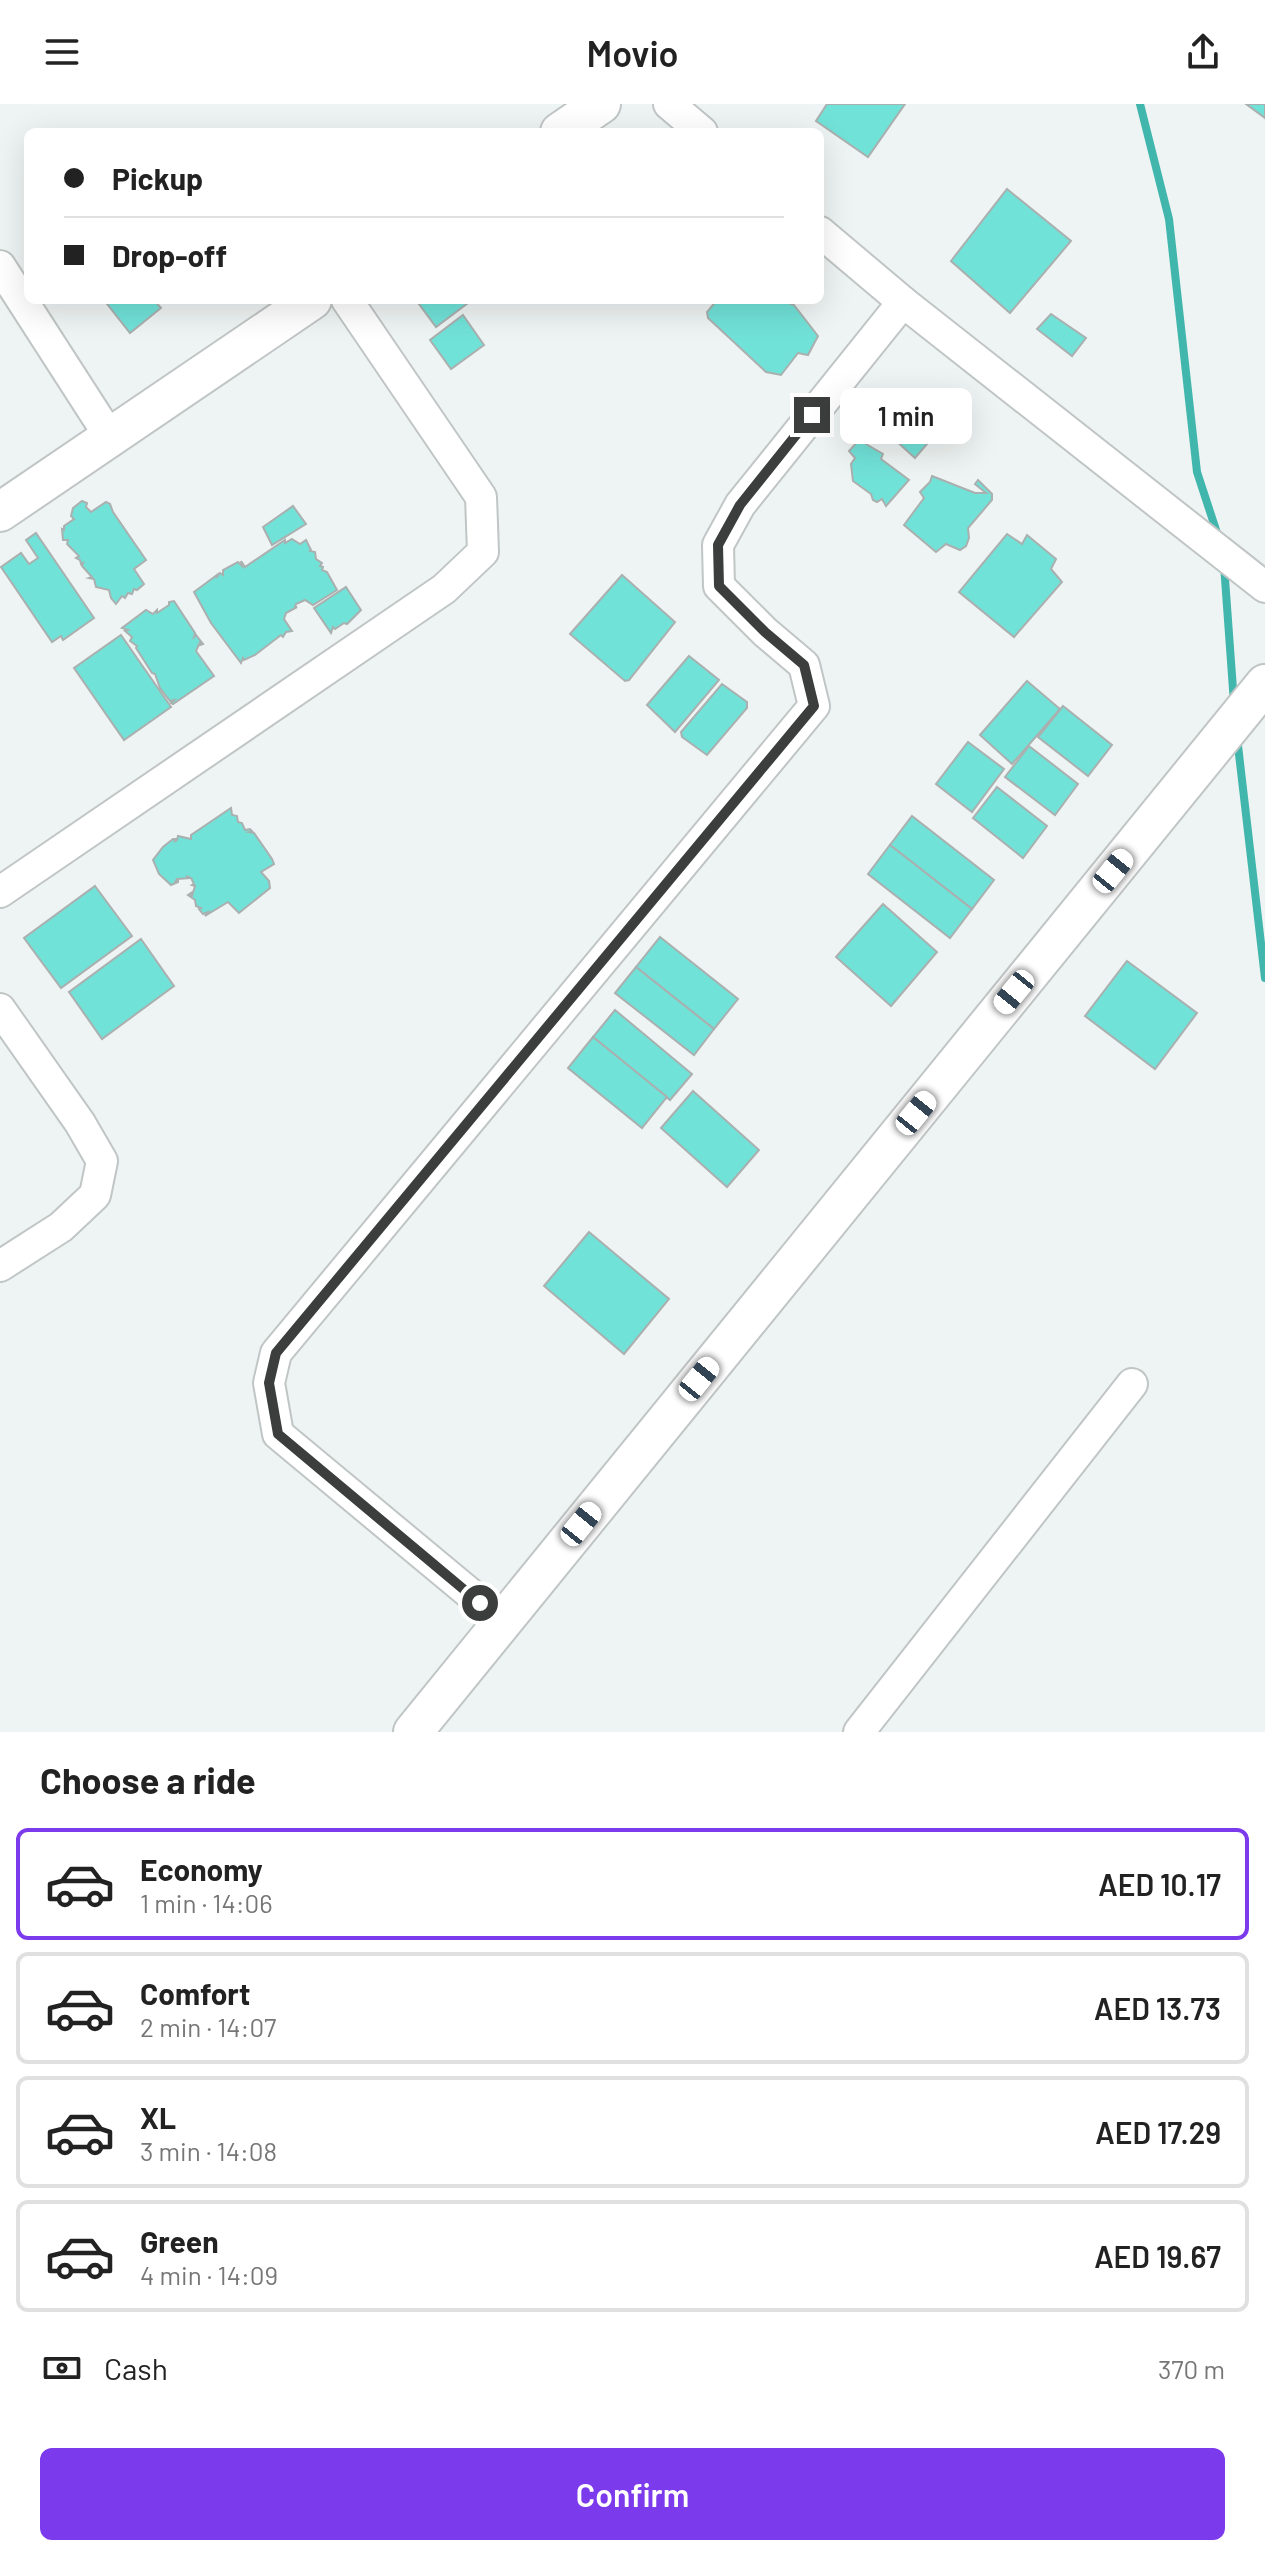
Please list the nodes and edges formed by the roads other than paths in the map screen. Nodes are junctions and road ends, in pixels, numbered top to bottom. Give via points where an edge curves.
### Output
1 (601, 104) edge
2 (669, 104) edge
3 (566, 128) edge
4 (697, 128) edge
5 (824, 235) edge
6 (0, 266) edge
7 (903, 302) junction
8 (24, 303) edge
9 (24, 304) edge
10 (306, 304) edge
11 (350, 304) edge
12 (110, 437) junction
13 (0, 512) edge
14 (1265, 587) edge
15 (1265, 684) edge
16 (0, 892) edge
17 (0, 1009) edge
18 (0, 1266) edge
19 (1132, 1384) dead end
20 (503, 1621) junction
21 (413, 1732) edge
22 (859, 1732) edge

1 - 3 street
2 - 4 street
5 - 7 street
6 - 8 street
7 - 14 street
7 - 20 street via 740,505 718,545 719,586 804,665 814,706 276,1353 269,1383 278,1434
9 - 12 street
10 - 12 street
11 - 16 street via 481,497 483,552 444,589
12 - 13 street
15 - 20 street
17 - 18 street via 102,1161 95,1195 61,1227
19 - 22 street
20 - 21 street

